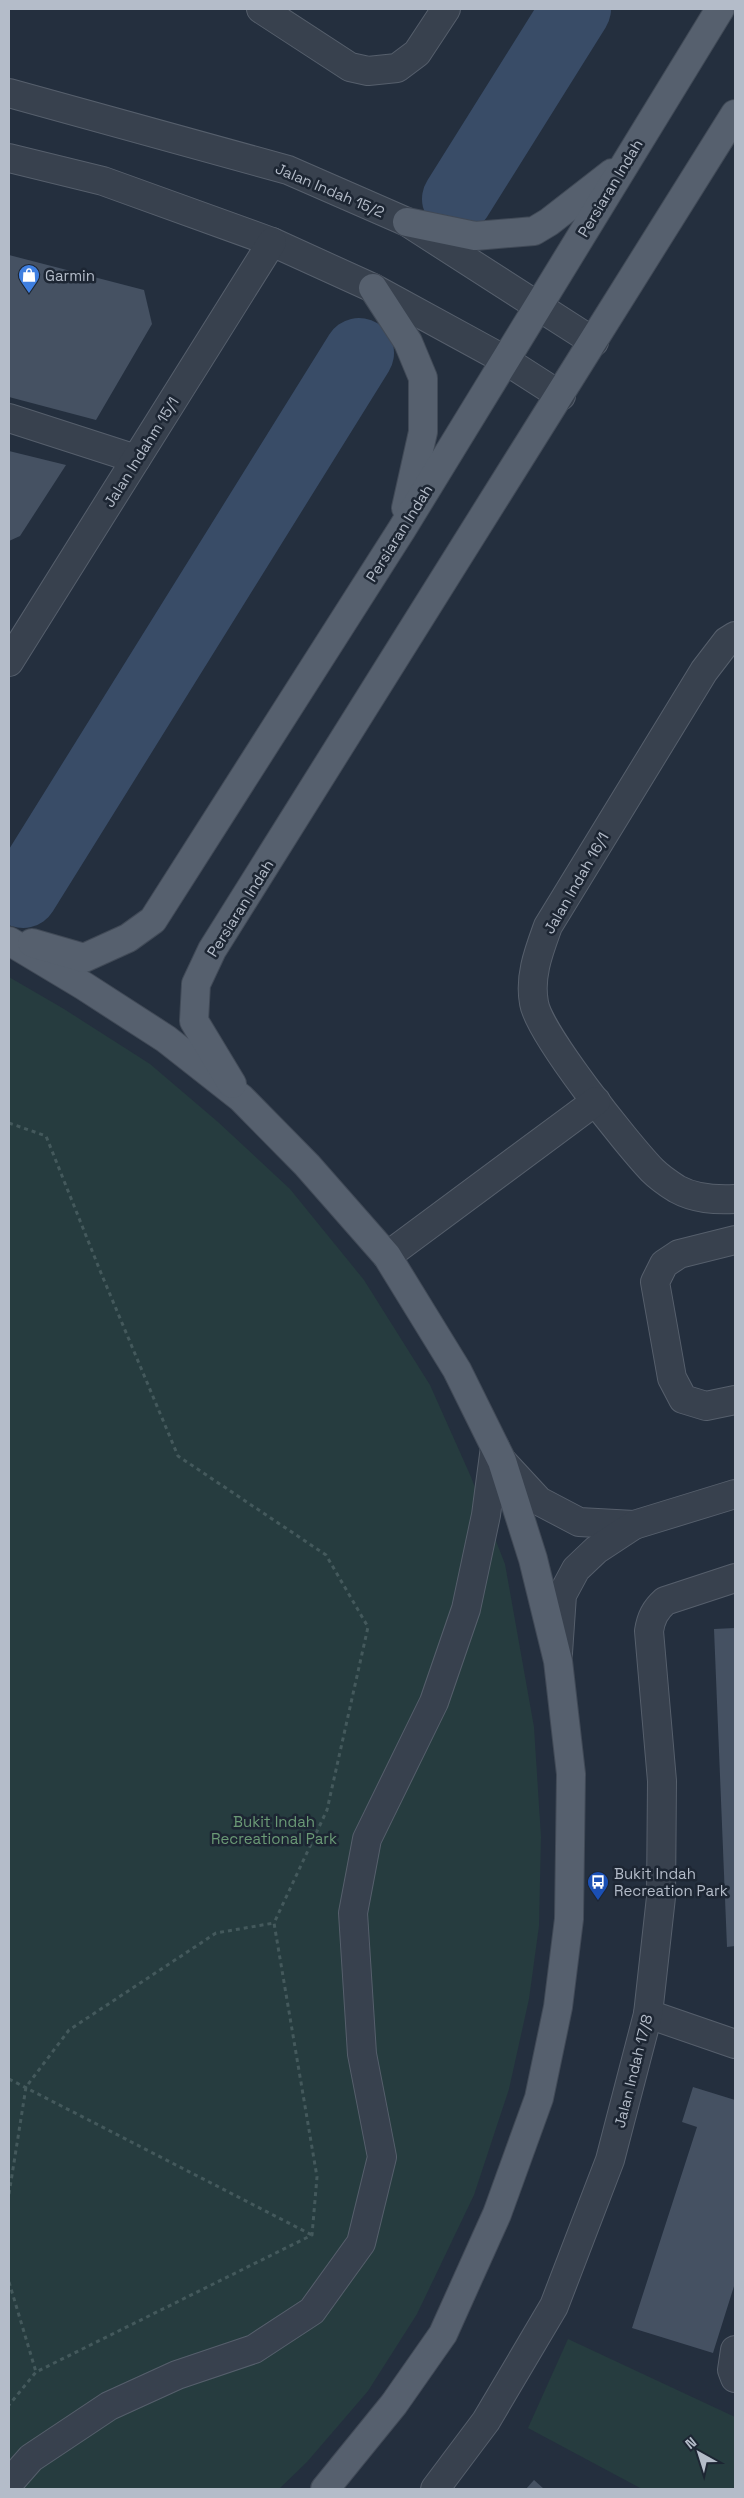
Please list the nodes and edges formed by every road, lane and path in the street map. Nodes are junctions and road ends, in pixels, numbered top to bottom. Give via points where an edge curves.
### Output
1 (260, 9) edge
2 (720, 9) edge
3 (436, 12) edge
4 (9, 93) edge
5 (735, 114) edge
6 (9, 158) edge
7 (627, 161) junction
8 (407, 222) junction
9 (272, 242) junction
10 (372, 288) junction
11 (538, 307) junction
12 (594, 342) junction
13 (505, 360) junction
14 (561, 396) junction
15 (9, 418) edge
16 (136, 459) junction
17 (402, 530) junction
18 (17, 634) edge
19 (735, 636) edge
20 (9, 662) edge
21 (9, 937) edge
22 (9, 941) edge
23 (241, 1098) junction
24 (596, 1100) junction
25 (9, 1123) edge
26 (735, 1199) edge
27 (735, 1240) edge
28 (387, 1256) junction
29 (735, 1400) edge
30 (498, 1454) junction
31 (735, 1494) edge
32 (634, 1525) junction
33 (735, 1578) edge
34 (558, 1661) junction
35 (274, 1922) junction
36 (648, 2014) junction
37 (735, 2044) edge
38 (9, 2079) edge
39 (26, 2087) junction
40 (9, 2194) edge
41 (312, 2235) junction
42 (9, 2282) edge
43 (735, 2350) edge
44 (36, 2372) junction
45 (735, 2378) edge
46 (9, 2405) edge
47 (9, 2483) edge
48 (325, 2489) edge
49 (435, 2489) edge

1 - 3 street via 350,67 368,71 397,68 417,53
2 - 7 main road, Persiaran Indah
4 - 8 street, Jalan Indah 15/2 via 288,170
5 - 12 main road
6 - 9 street via 103,181
7 - 8 main road via 534,231 475,236
7 - 11 main road, Persiaran Indah
8 - 11 street, Jalan Indah 15/2
9 - 10 street
9 - 16 street, Jalan Indahm 15/1
10 - 13 street
10 - 17 main road via 408,342 423,378 423,432
11 - 12 street, Jalan Indah 15/2
11 - 13 main road, Persiaran Indah
12 - 14 main road, Persiaran Indah
13 - 14 street
13 - 17 main road, Persiaran Indah
14 - 23 main road, Persiaran Indah via 212,950 196,984 194,1020
15 - 16 street
16 - 18 street, Jalan Indahm 15/1
17 - 21 main road, Persiaran Indah via 153,920 128,938 84,958
18 - 20 street, Jalan Indahm 15/1
19 - 24 street, Jalan Indah 16/1 via 727,641 704,671 548,926 534,965 534,1004 544,1026
22 - 23 main road via 166,1039
23 - 28 main road via 307,1165
24 - 26 street, Jalan Indah 16/1 via 653,1171 677,1189 710,1201
24 - 28 street
25 - 35 path via 46,1136 178,1456 326,1555 368,1627 327,1810
27 - 29 street via 679,1254 664,1264 655,1282 672,1378 683,1399 706,1406
28 - 30 main road via 457,1370
30 - 32 street via 539,1501 579,1522
30 - 34 main road via 533,1559
30 - 47 street via 466,1609 434,1702 367,1838 353,1913 362,2054 382,2157 361,2243 312,2311 254,2349 177,2375 109,2406 31,2458
31 - 32 street
32 - 34 street via 596,1550 576,1569 562,1595
33 - 36 street, Jalan Indah 17/8 via 677,1596 657,1608 651,1619 649,1631 662,1781 661,1897
34 - 48 main road via 571,1774 569,1919 558,2008 539,2098 498,2214 443,2334 394,2404
35 - 39 path via 216,1933 69,2030
35 - 41 path via 318,2177
36 - 37 street
36 - 49 street, Jalan Indah 17/8 via 610,2160 554,2306 486,2421
38 - 39 path
39 - 40 path
39 - 41 path
41 - 44 path
42 - 44 path
43 - 45 street via 732,2370
44 - 46 path

